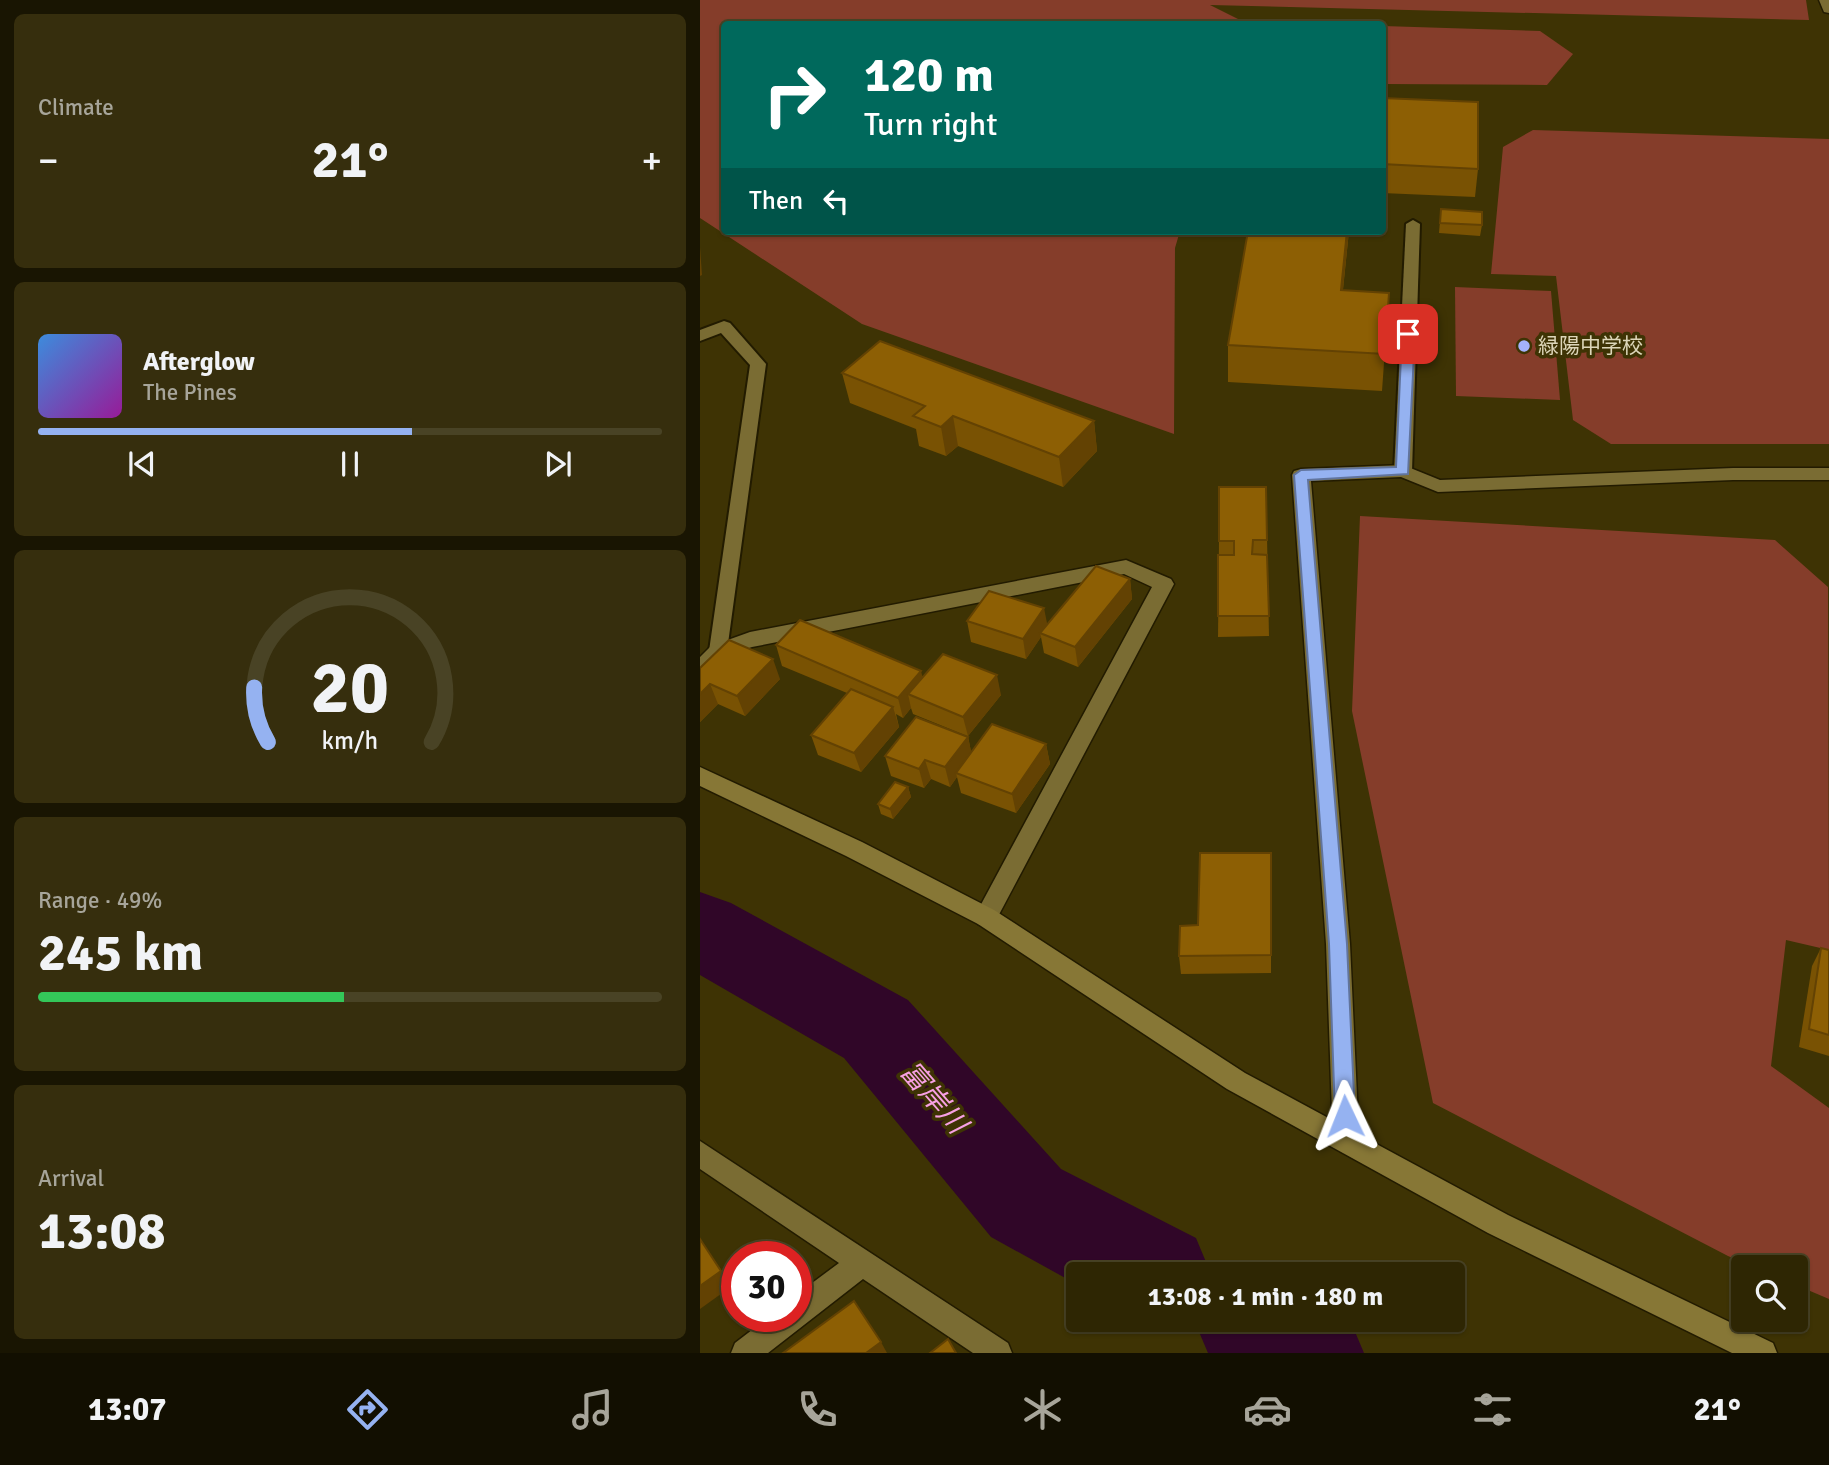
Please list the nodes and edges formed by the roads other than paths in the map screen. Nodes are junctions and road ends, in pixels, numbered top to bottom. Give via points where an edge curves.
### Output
1 (1826, 0) edge
2 (1829, 9) edge
3 (1413, 224) dead end
4 (700, 337) edge
5 (1403, 471) junction
6 (1829, 474) edge
7 (718, 651) junction
8 (700, 670) edge
9 (700, 776) edge
10 (986, 917) junction
11 (1346, 1140) junction
12 (700, 1154) edge
13 (863, 1262) junction
14 (812, 1301) edge
15 (772, 1332) edge
16 (745, 1353) edge
17 (998, 1353) edge
18 (1763, 1353) edge

1 - 2 street
3 - 5 lane
4 - 7 lane via 724,326 758,364
5 - 6 street via 1438,486
5 - 11 street via 1301,475 1338,944
7 - 8 street
7 - 10 street via 750,640 1126,567 1164,583
9 - 10 street
10 - 11 street via 1236,1081
11 - 18 street via 1498,1224
12 - 13 street
13 - 14 street
13 - 17 street
15 - 16 street

